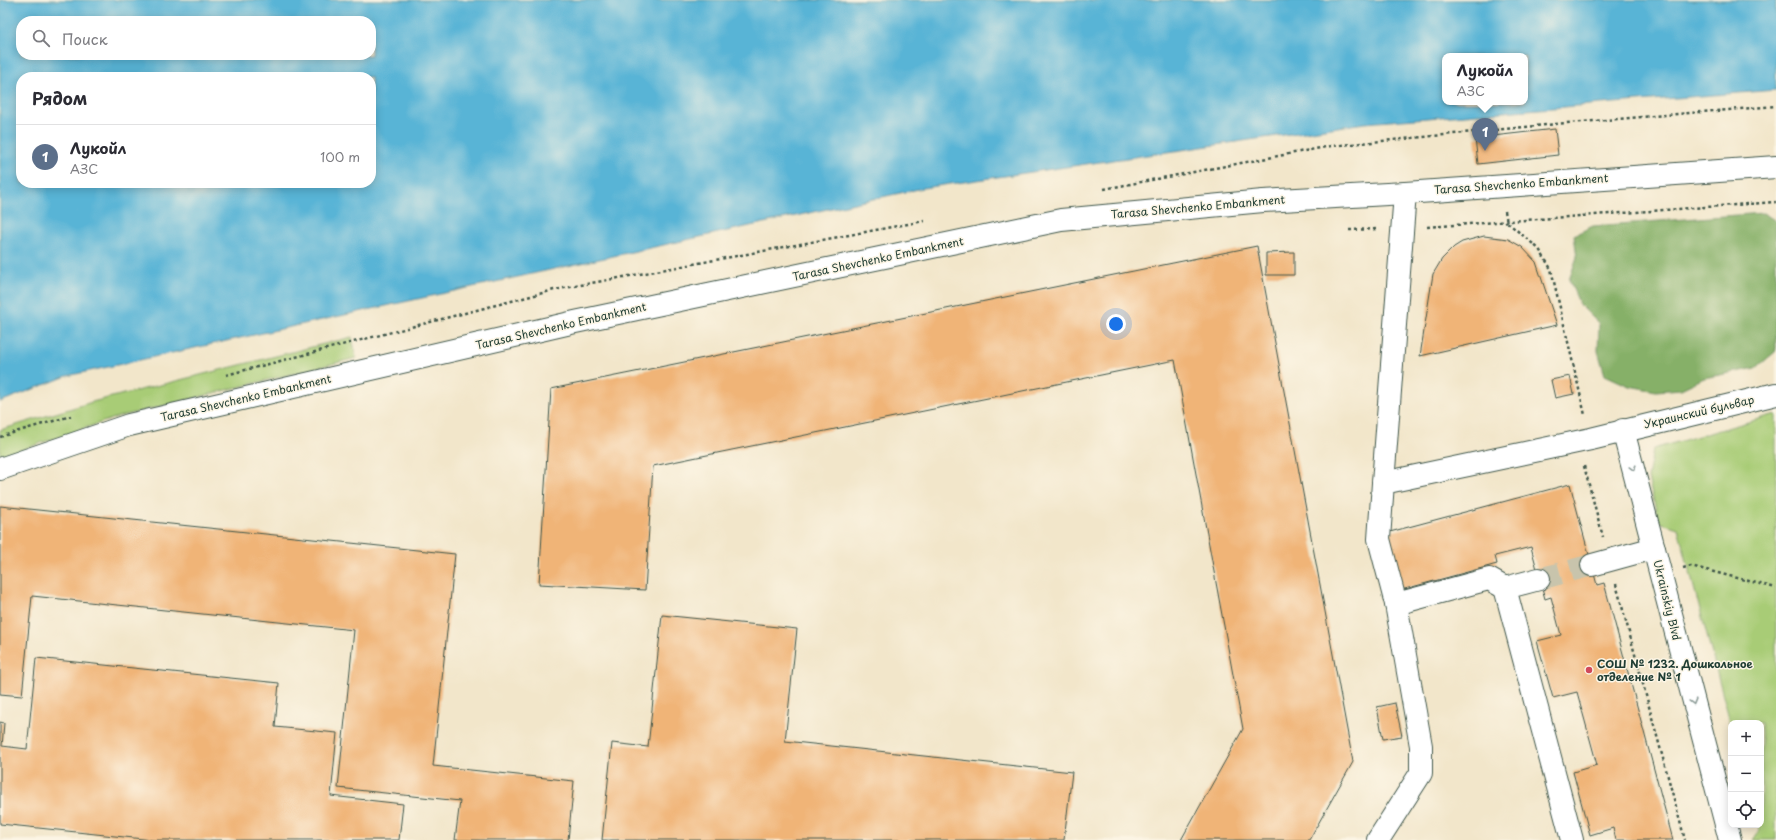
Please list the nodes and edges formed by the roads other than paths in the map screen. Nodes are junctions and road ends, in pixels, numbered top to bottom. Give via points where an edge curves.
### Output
1 (1776, 167) edge
2 (1405, 193) junction
3 (1776, 394) edge
4 (1623, 430) junction
5 (0, 469) edge
6 (1383, 483) junction
7 (1654, 548) junction
8 (1600, 562) tunnel mouth
9 (1539, 579) tunnel mouth
10 (1505, 588) junction
11 (1396, 604) junction
12 (1378, 840) edge
13 (1572, 840) edge
14 (1730, 840) edge

1 - 2 street, Tarasa Shevchenko Embankment
2 - 5 street, Tarasa Shevchenko Embankment via 1270,200 1061,220 575,322 137,424
2 - 6 street
3 - 4 street, Украинский бульвар
4 - 6 street, Украинский бульвар
4 -> 7 street, Ukrainskiy Blvd
6 - 11 street via 1379,540
7 - 8 street
7 -> 14 street, Ukrainskiy Blvd
9 - 10 street
10 - 11 street via 1489,579
10 - 13 street
11 - 12 street via 1421,746 1422,773

